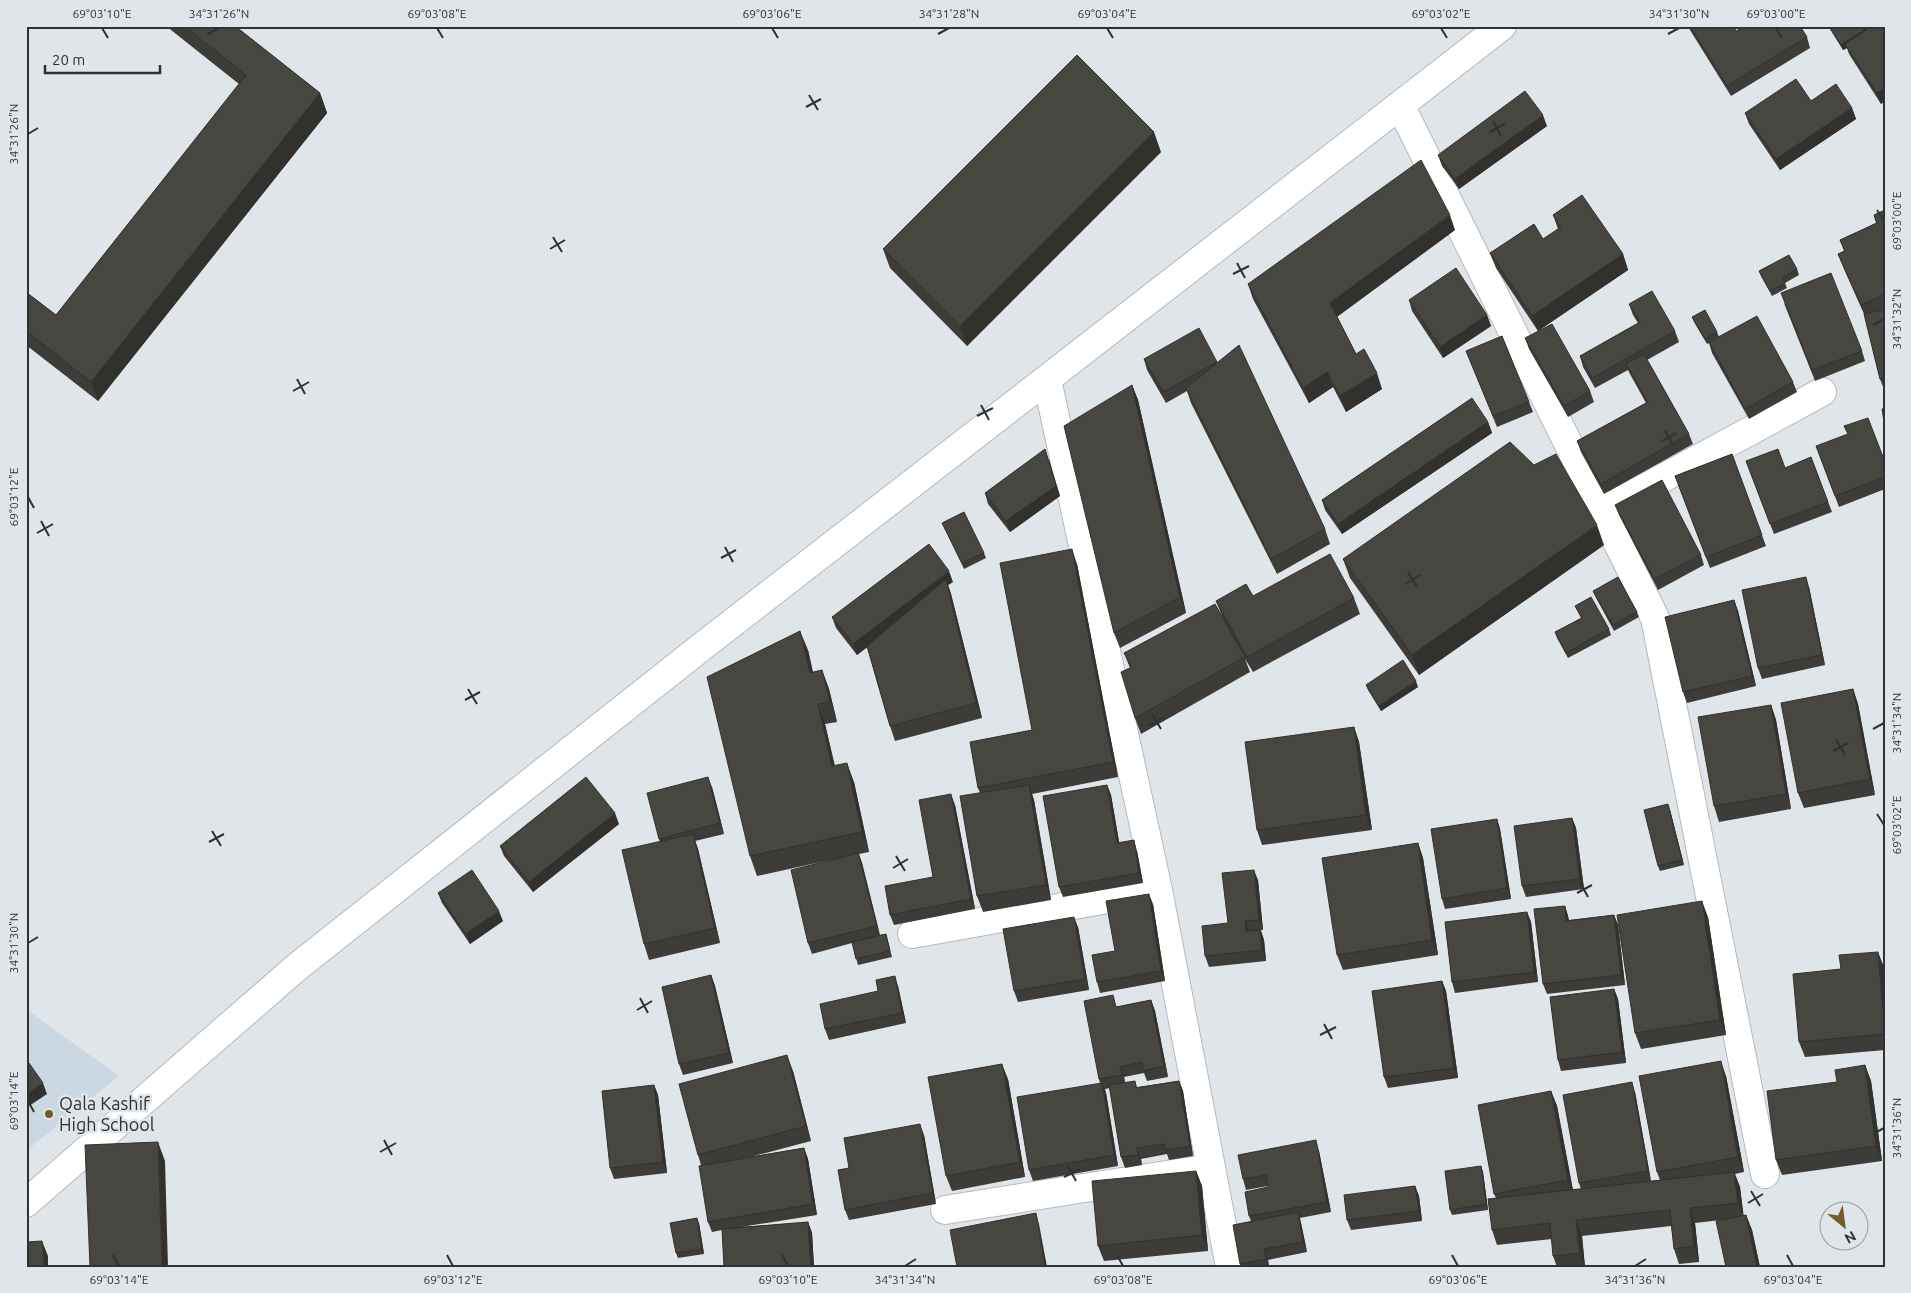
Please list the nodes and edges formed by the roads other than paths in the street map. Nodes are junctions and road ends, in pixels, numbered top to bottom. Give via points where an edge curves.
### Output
1 (1502, 26) edge
2 (1400, 105) junction
3 (1047, 380) junction
4 (1822, 392) dead end
5 (1602, 512) junction
6 (1158, 890) junction
7 (912, 934) dead end
8 (1211, 1168) junction
9 (1765, 1174) dead end
10 (26, 1203) edge
11 (945, 1210) dead end
12 (1230, 1267) edge

1 - 2 street
2 - 3 street
2 - 5 street
3 - 6 street
3 - 10 street via 704,645 297,967
4 - 5 street
5 - 9 street via 1655,618
6 - 7 street
6 - 8 street
8 - 11 street
8 - 12 street

